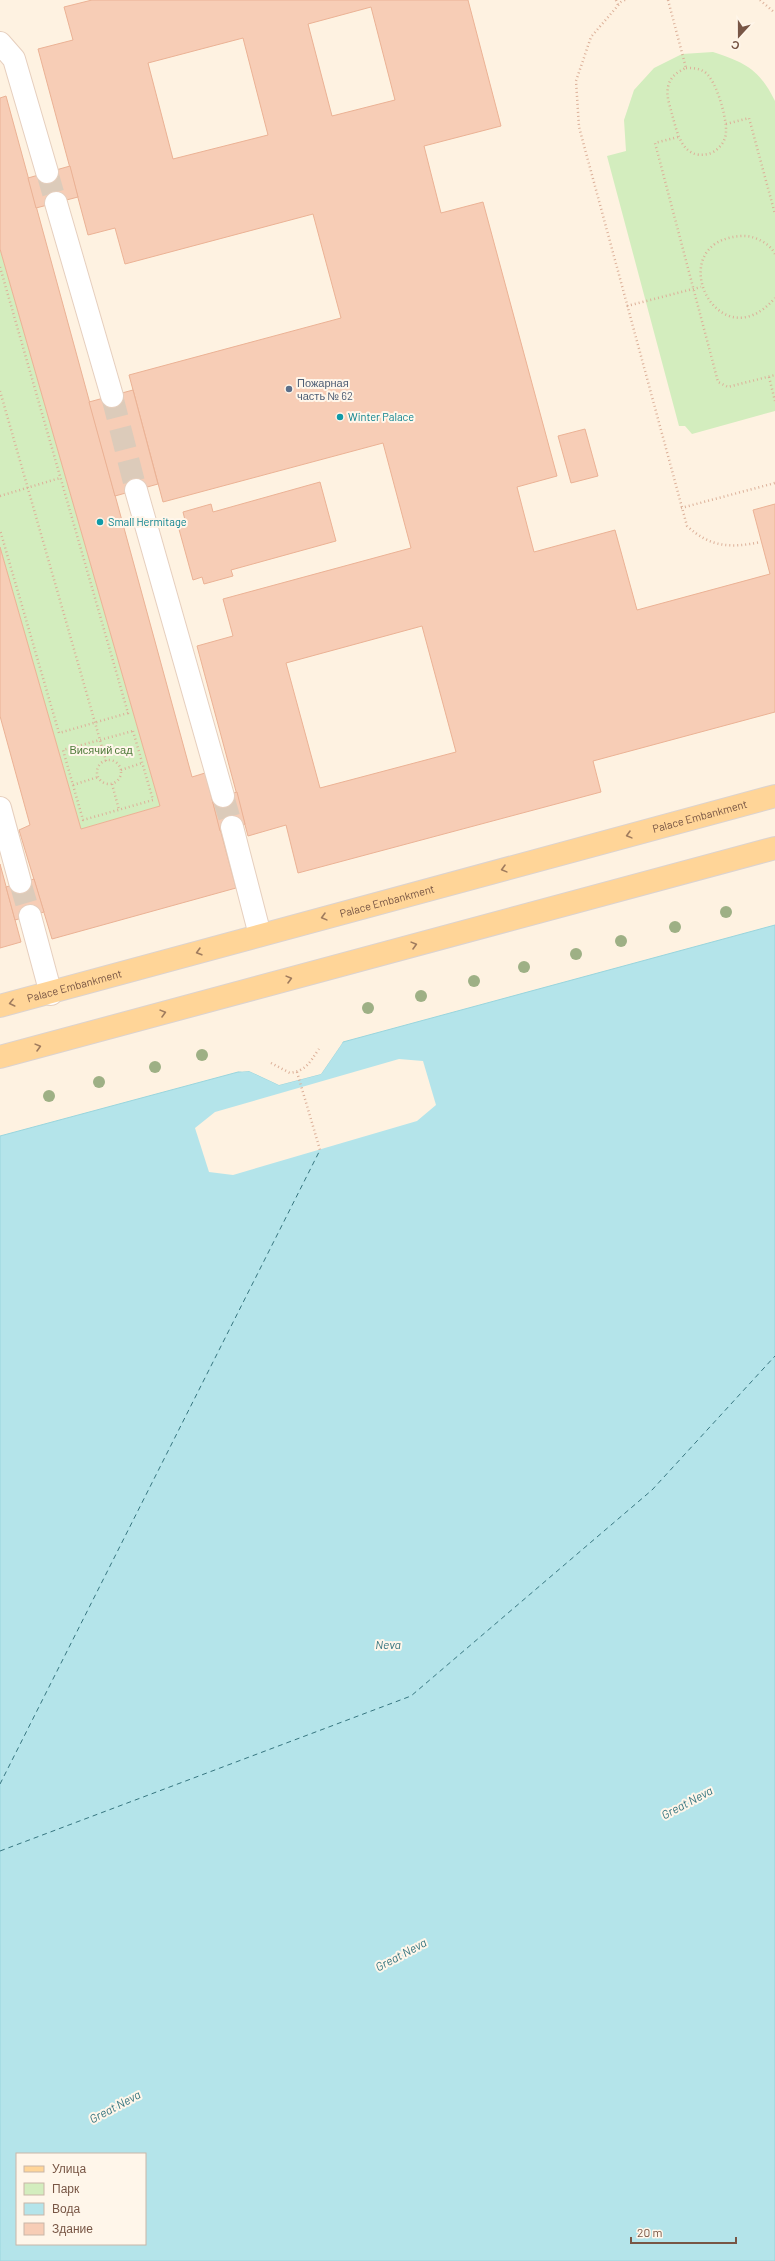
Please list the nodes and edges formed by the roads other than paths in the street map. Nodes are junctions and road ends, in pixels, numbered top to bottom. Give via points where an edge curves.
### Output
1 (0, 43) edge
2 (48, 172) tunnel mouth
3 (56, 203) tunnel mouth
4 (112, 396) tunnel mouth
5 (136, 490) tunnel mouth
6 (223, 796) tunnel mouth
7 (775, 796) edge
8 (0, 808) edge
9 (232, 828) tunnel mouth
10 (775, 848) edge
11 (20, 882) tunnel mouth
12 (30, 916) tunnel mouth
13 (260, 935) junction
14 (51, 994) junction
15 (0, 1006) edge
16 (0, 1057) edge

1 - 2 lane via 14,59
3 - 4 lane
5 - 6 lane
7 -> 13 main road, Palace Embankment
8 - 11 lane
9 - 13 lane
16 -> 10 main road
12 - 14 lane
13 -> 14 main road, Palace Embankment
14 -> 15 main road, Palace Embankment

